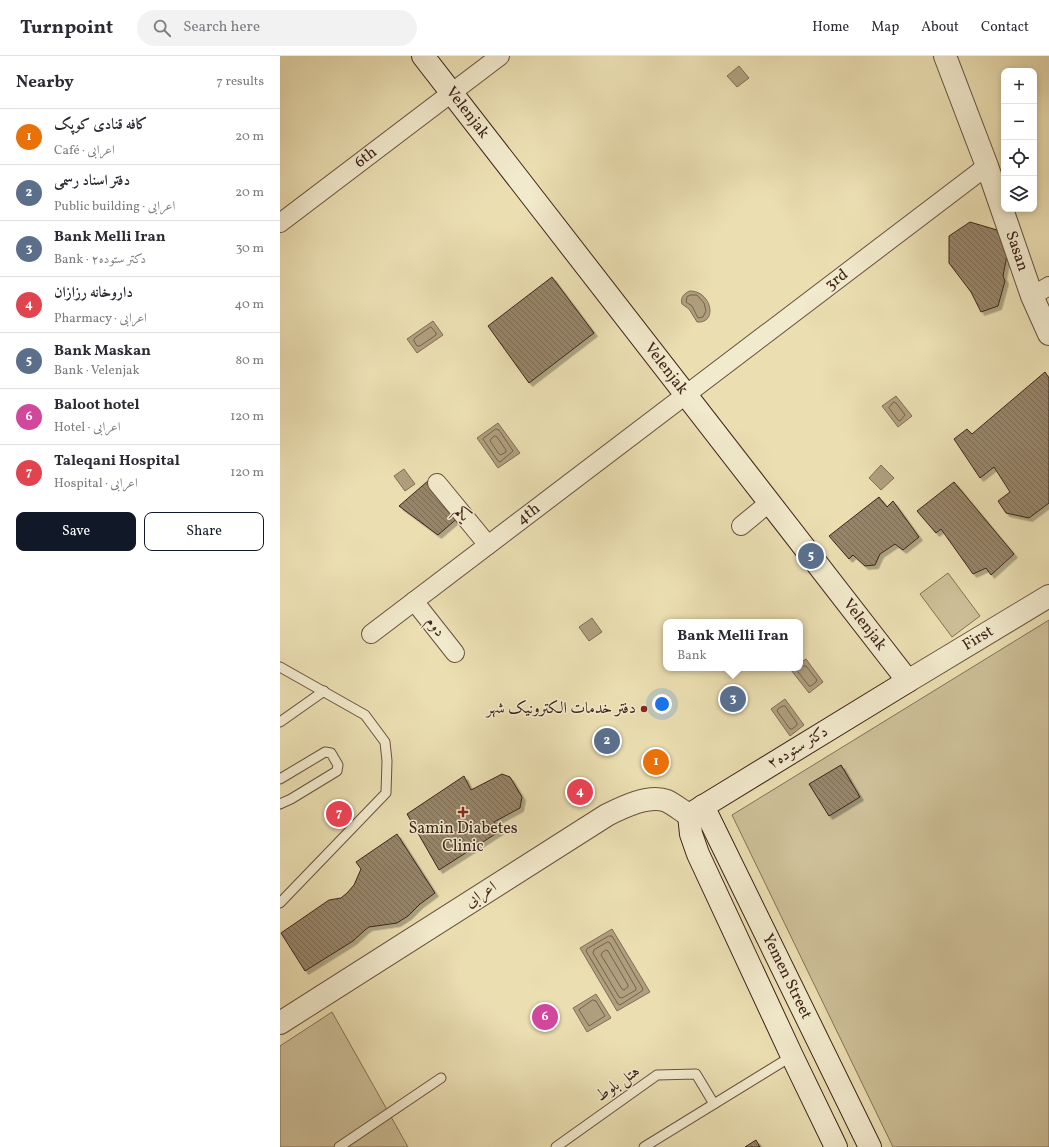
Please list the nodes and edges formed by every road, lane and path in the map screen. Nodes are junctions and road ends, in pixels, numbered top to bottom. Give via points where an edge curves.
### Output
1 (423, 56) edge
2 (500, 56) edge
3 (945, 56) edge
4 (452, 93) junction
5 (987, 166) junction
6 (280, 222) edge
7 (1041, 291) edge
8 (1049, 334) edge
9 (686, 395) junction
10 (437, 483) dead end
11 (770, 502) junction
12 (740, 526) dead end
13 (488, 545) junction
14 (1049, 596) edge
15 (414, 601) junction
16 (371, 634) dead end
17 (455, 653) dead end
18 (280, 667) edge
19 (908, 681) junction
20 (324, 691) junction
21 (280, 722) edge
22 (280, 779) edge
23 (280, 804) edge
24 (696, 811) junction
25 (280, 903) edge
26 (280, 1024) edge
27 (818, 1042) junction
28 (792, 1056) junction
29 (440, 1078) dead end
30 (714, 1104) junction
31 (350, 1144) edge
32 (339, 1147) edge
33 (556, 1147) edge
34 (644, 1147) edge
35 (836, 1147) edge
36 (870, 1147) edge

1 - 4 main road, Velenjak
2 - 4 street, 6th
3 - 5 main road, Sasan
4 - 6 street, 6th
4 - 9 main road, Velenjak
5 - 7 main road, Sasan
5 - 9 street, 3rd
7 - 8 main road, Sasan
9 - 11 main road, Velenjak
9 - 13 street, 4th
10 - 13 street, یکم
11 - 12 street
11 - 19 main road, Velenjak
13 - 15 street, 4th
14 - 19 main road, First
15 - 16 street, 4th
15 - 17 street, دوم
18 - 20 lane
19 - 24 main road, دکتر ستوده۲
20 - 21 lane
20 - 25 lane via 365,715 385,742 386,793
22 - 23 lane via 325,752 331,753 338,765 337,771
24 - 26 main road, اعرابی via 666,801 649,799 628,804
24 - 27 main road, Yemen Street
24 - 28 main road, Yemen Street via 692,834 698,854
27 - 28 main road
27 - 36 main road, Yemen Street
28 - 30 lane
28 - 35 main road, Yemen Street
29 - 31 lane
30 - 33 lane, هتل بلوط via 696,1074 657,1075
30 - 34 lane
31 - 32 lane

